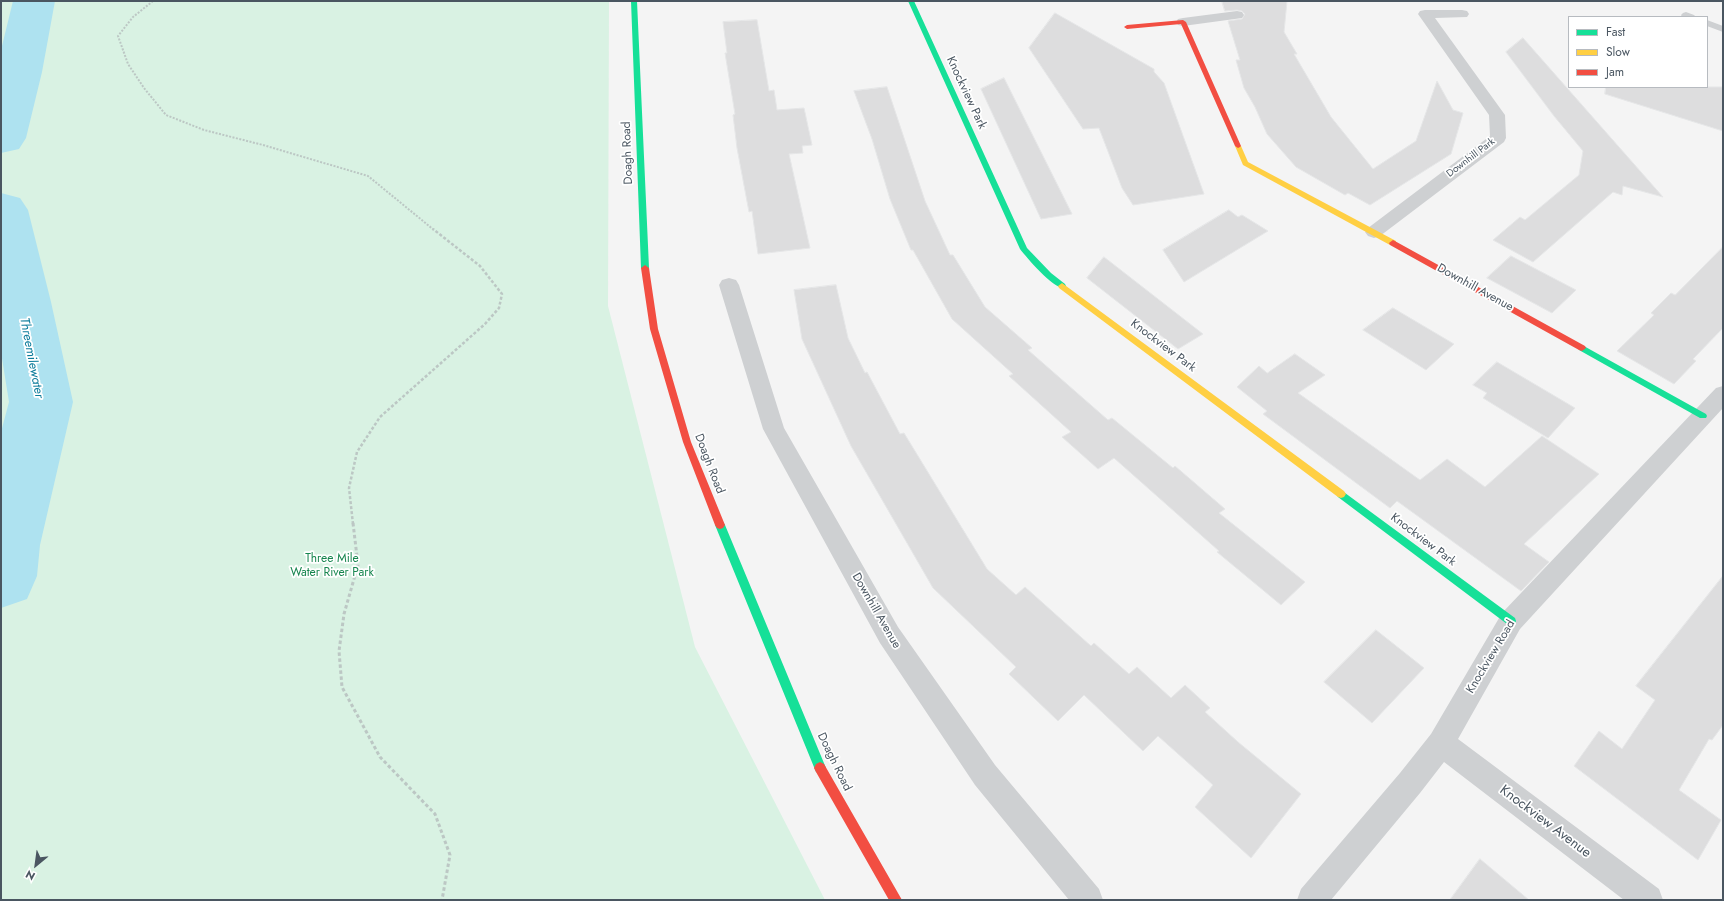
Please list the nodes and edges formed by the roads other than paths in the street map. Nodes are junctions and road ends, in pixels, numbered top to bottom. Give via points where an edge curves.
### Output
1 (634, 1) edge
2 (911, 1) edge
3 (1462, 14) dead end
4 (1237, 15) dead end
5 (1183, 22) junction
6 (1708, 23) edge
7 (1127, 27) dead end
8 (1723, 29) edge
9 (1374, 232) junction
10 (729, 285) dead end
11 (1723, 394) edge
12 (1703, 416) junction
13 (1511, 621) junction
14 (1441, 743) junction
15 (896, 900) edge
16 (1088, 900) edge
17 (1312, 900) edge
18 (1648, 900) edge

1 - 15 street, Doagh Road via 644,263 654,329 687,442 820,767
2 - 13 street, Knockview Park via 1024,249 1048,274
3 - 9 street, Downhill Park via 1425,14 1497,114 1498,138
4 - 5 street
5 - 7 street
5 - 9 street, Downhill Avenue via 1245,163
6 - 8 lane
9 - 12 street, Downhill Avenue
10 - 16 street, Downhill Avenue via 774,429 889,635 985,776
11 - 12 street, Knockview Road
12 - 13 street, Knockview Road
13 - 14 street, Knockview Road
14 - 17 street, Knockview Road
14 - 18 street, Knockview Avenue

